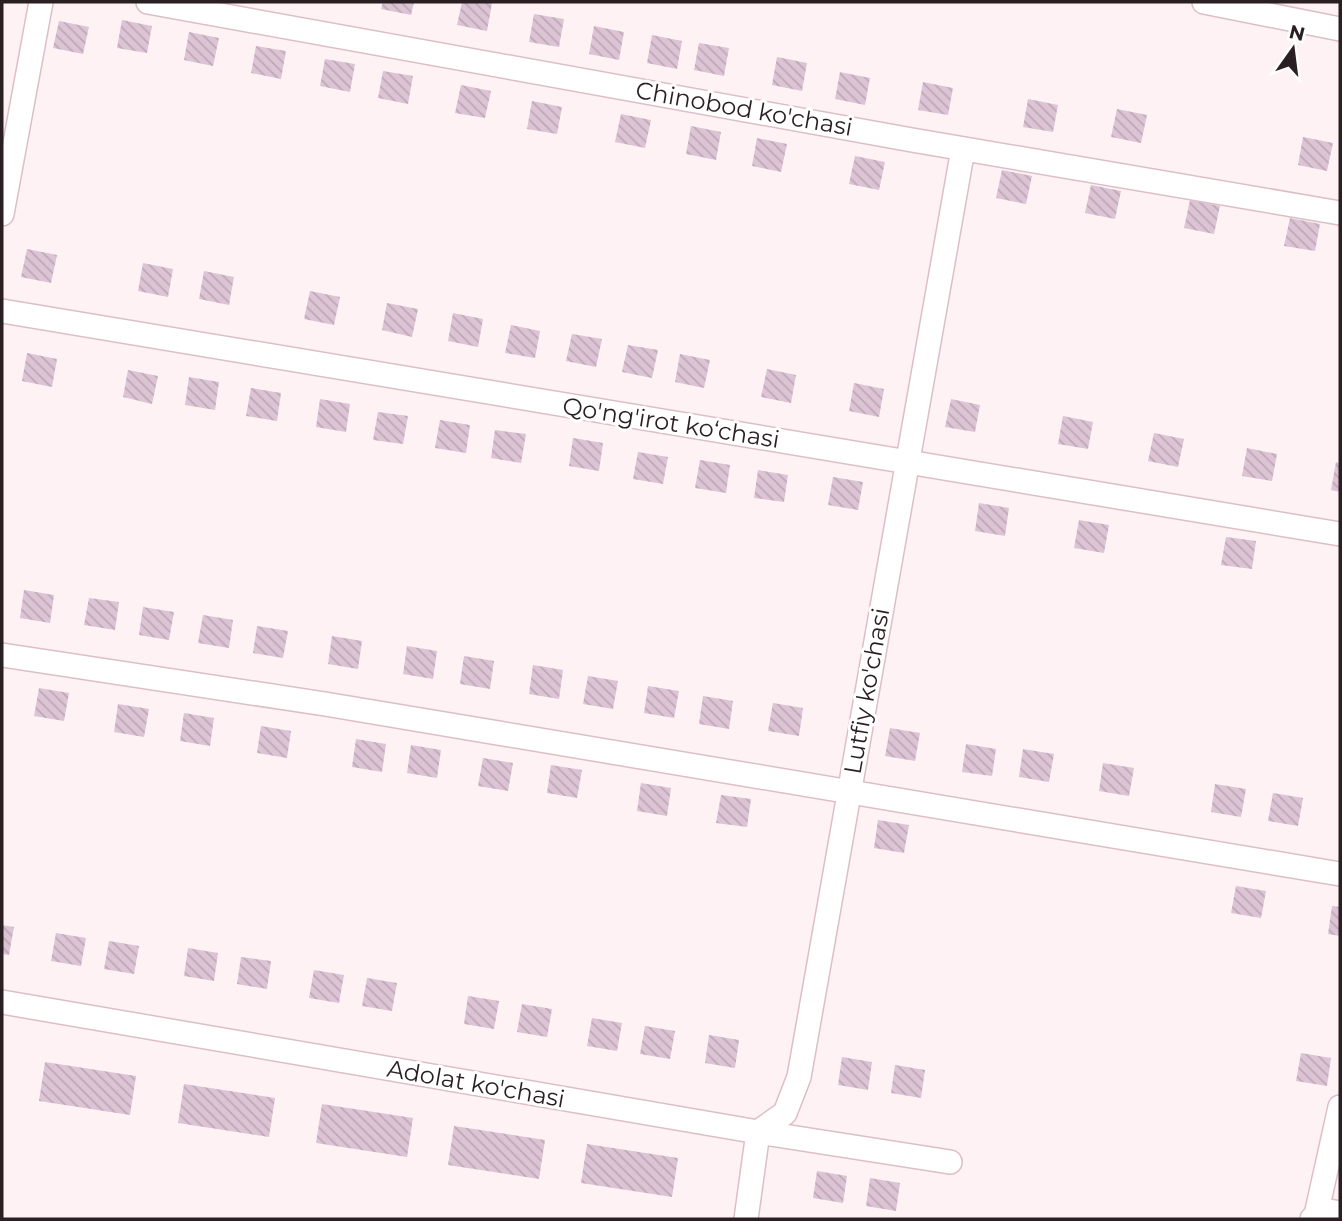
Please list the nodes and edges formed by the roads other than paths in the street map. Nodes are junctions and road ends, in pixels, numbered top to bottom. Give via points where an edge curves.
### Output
1 (41, 2) edge
2 (148, 2) edge
3 (1204, 2) edge
4 (1340, 29) edge
5 (963, 149) junction
6 (1340, 213) edge
7 (2, 214) edge
8 (2, 311) edge
9 (907, 462) junction
10 (1340, 534) edge
11 (2, 655) edge
12 (849, 792) junction
13 (1340, 874) edge
14 (2, 1002) edge
15 (1340, 1107) edge
16 (758, 1132) junction
17 (950, 1162) dead end
18 (1340, 1213) edge
19 (1314, 1217) edge
20 (746, 1219) edge

1 - 7 street
2 - 5 street, Chinobod ko'chasi
3 - 4 street
5 - 6 street, Chinobod ko'chasi
5 - 9 street, Lutfiy ko'chasi
8 - 9 street, Qo'ng'irot ko‘chasi
9 - 10 street, Qo'ng'irot ko‘chasi
9 - 12 street, Lutfiy ko'chasi
11 - 12 street
12 - 13 street
12 - 16 street, Lutfiy ko'chasi via 799,1077 785,1112
14 - 16 street, Adolat ko'chasi
15 - 19 street
16 - 17 street, Adolat ko'chasi
16 - 20 street
18 - 19 street via 1329,1210

